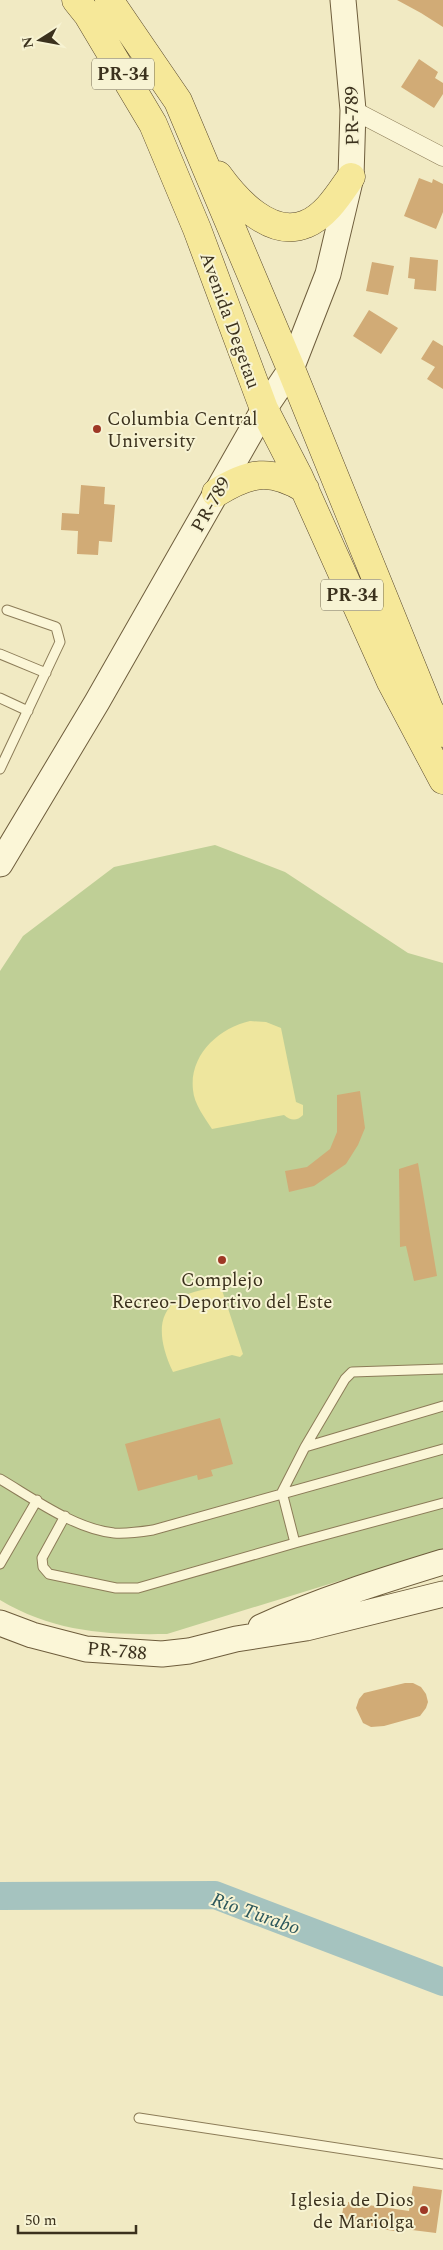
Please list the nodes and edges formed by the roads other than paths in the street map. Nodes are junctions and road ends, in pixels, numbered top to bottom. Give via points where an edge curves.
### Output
1 (76, 0) edge
2 (108, 0) edge
3 (343, 0) edge
4 (352, 110) junction
5 (192, 137) junction
6 (443, 157) edge
7 (351, 177) junction
8 (291, 369) junction
9 (264, 409) junction
10 (304, 489) junction
11 (216, 493) junction
12 (7, 610) dead end
13 (0, 654) edge
14 (46, 674) junction
15 (0, 698) edge
16 (28, 711) junction
17 (443, 733) edge
18 (0, 745) edge
19 (10, 749) junction
20 (0, 769) edge
21 (443, 780) edge
22 (0, 864) edge
23 (443, 1369) edge
24 (443, 1406) edge
25 (305, 1447) junction
26 (443, 1449) edge
27 (0, 1479) edge
28 (282, 1492) junction
29 (37, 1500) junction
30 (443, 1503) edge
31 (66, 1516) junction
32 (295, 1543) junction
33 (443, 1562) edge
34 (0, 1564) edge
35 (443, 1594) edge
36 (0, 1623) edge
37 (236, 1639) junction
38 (139, 2118) dead end
39 (443, 2164) edge

1 - 9 main road, Avenida Degetau / PR-34 via 153,124 197,229
2 - 5 main road, Avenida Degetau / PR-34 via 178,102
3 - 4 street, PR-789 / PR-789
4 - 6 street
4 - 7 street, PR-789 / PR-789
5 - 7 main road via 235,199 268,222 291,228 307,224 332,204
5 - 8 main road, Avenida Degetau / PR-34
7 - 8 street, PR-789 / PR-789 via 328,274
8 - 9 street, PR-789 / PR-789
8 - 17 main road, Avenida Degetau / PR-34 via 429,709
9 - 10 main road, Avenida Degetau / PR-34
9 - 11 street, PR-789 / PR-789
10 - 11 main road via 276,475 259,474
10 - 21 main road, Avenida Degetau / PR-34 via 391,682
11 - 22 street, PR-789 / PR-789
12 - 14 lane via 56,627 60,642
13 - 14 lane
14 - 16 lane
15 - 16 lane
16 - 19 lane
18 - 19 lane
19 - 20 lane
23 - 25 lane via 352,1372 344,1379
24 - 25 lane
25 - 28 lane
26 - 28 lane
27 - 29 lane
28 - 31 lane via 153,1530 132,1533 97,1530 82,1526
28 - 32 lane
29 - 31 lane
29 - 34 lane
30 - 32 lane
31 - 32 lane via 42,1558 43,1567 49,1574 116,1588 138,1588
33 - 37 street, PR-788 / PR-788 via 310,1605
35 - 37 street, PR-788 / PR-788 via 306,1628
36 - 37 street, PR-788 / PR-788 via 86,1649 162,1654
38 - 39 lane

